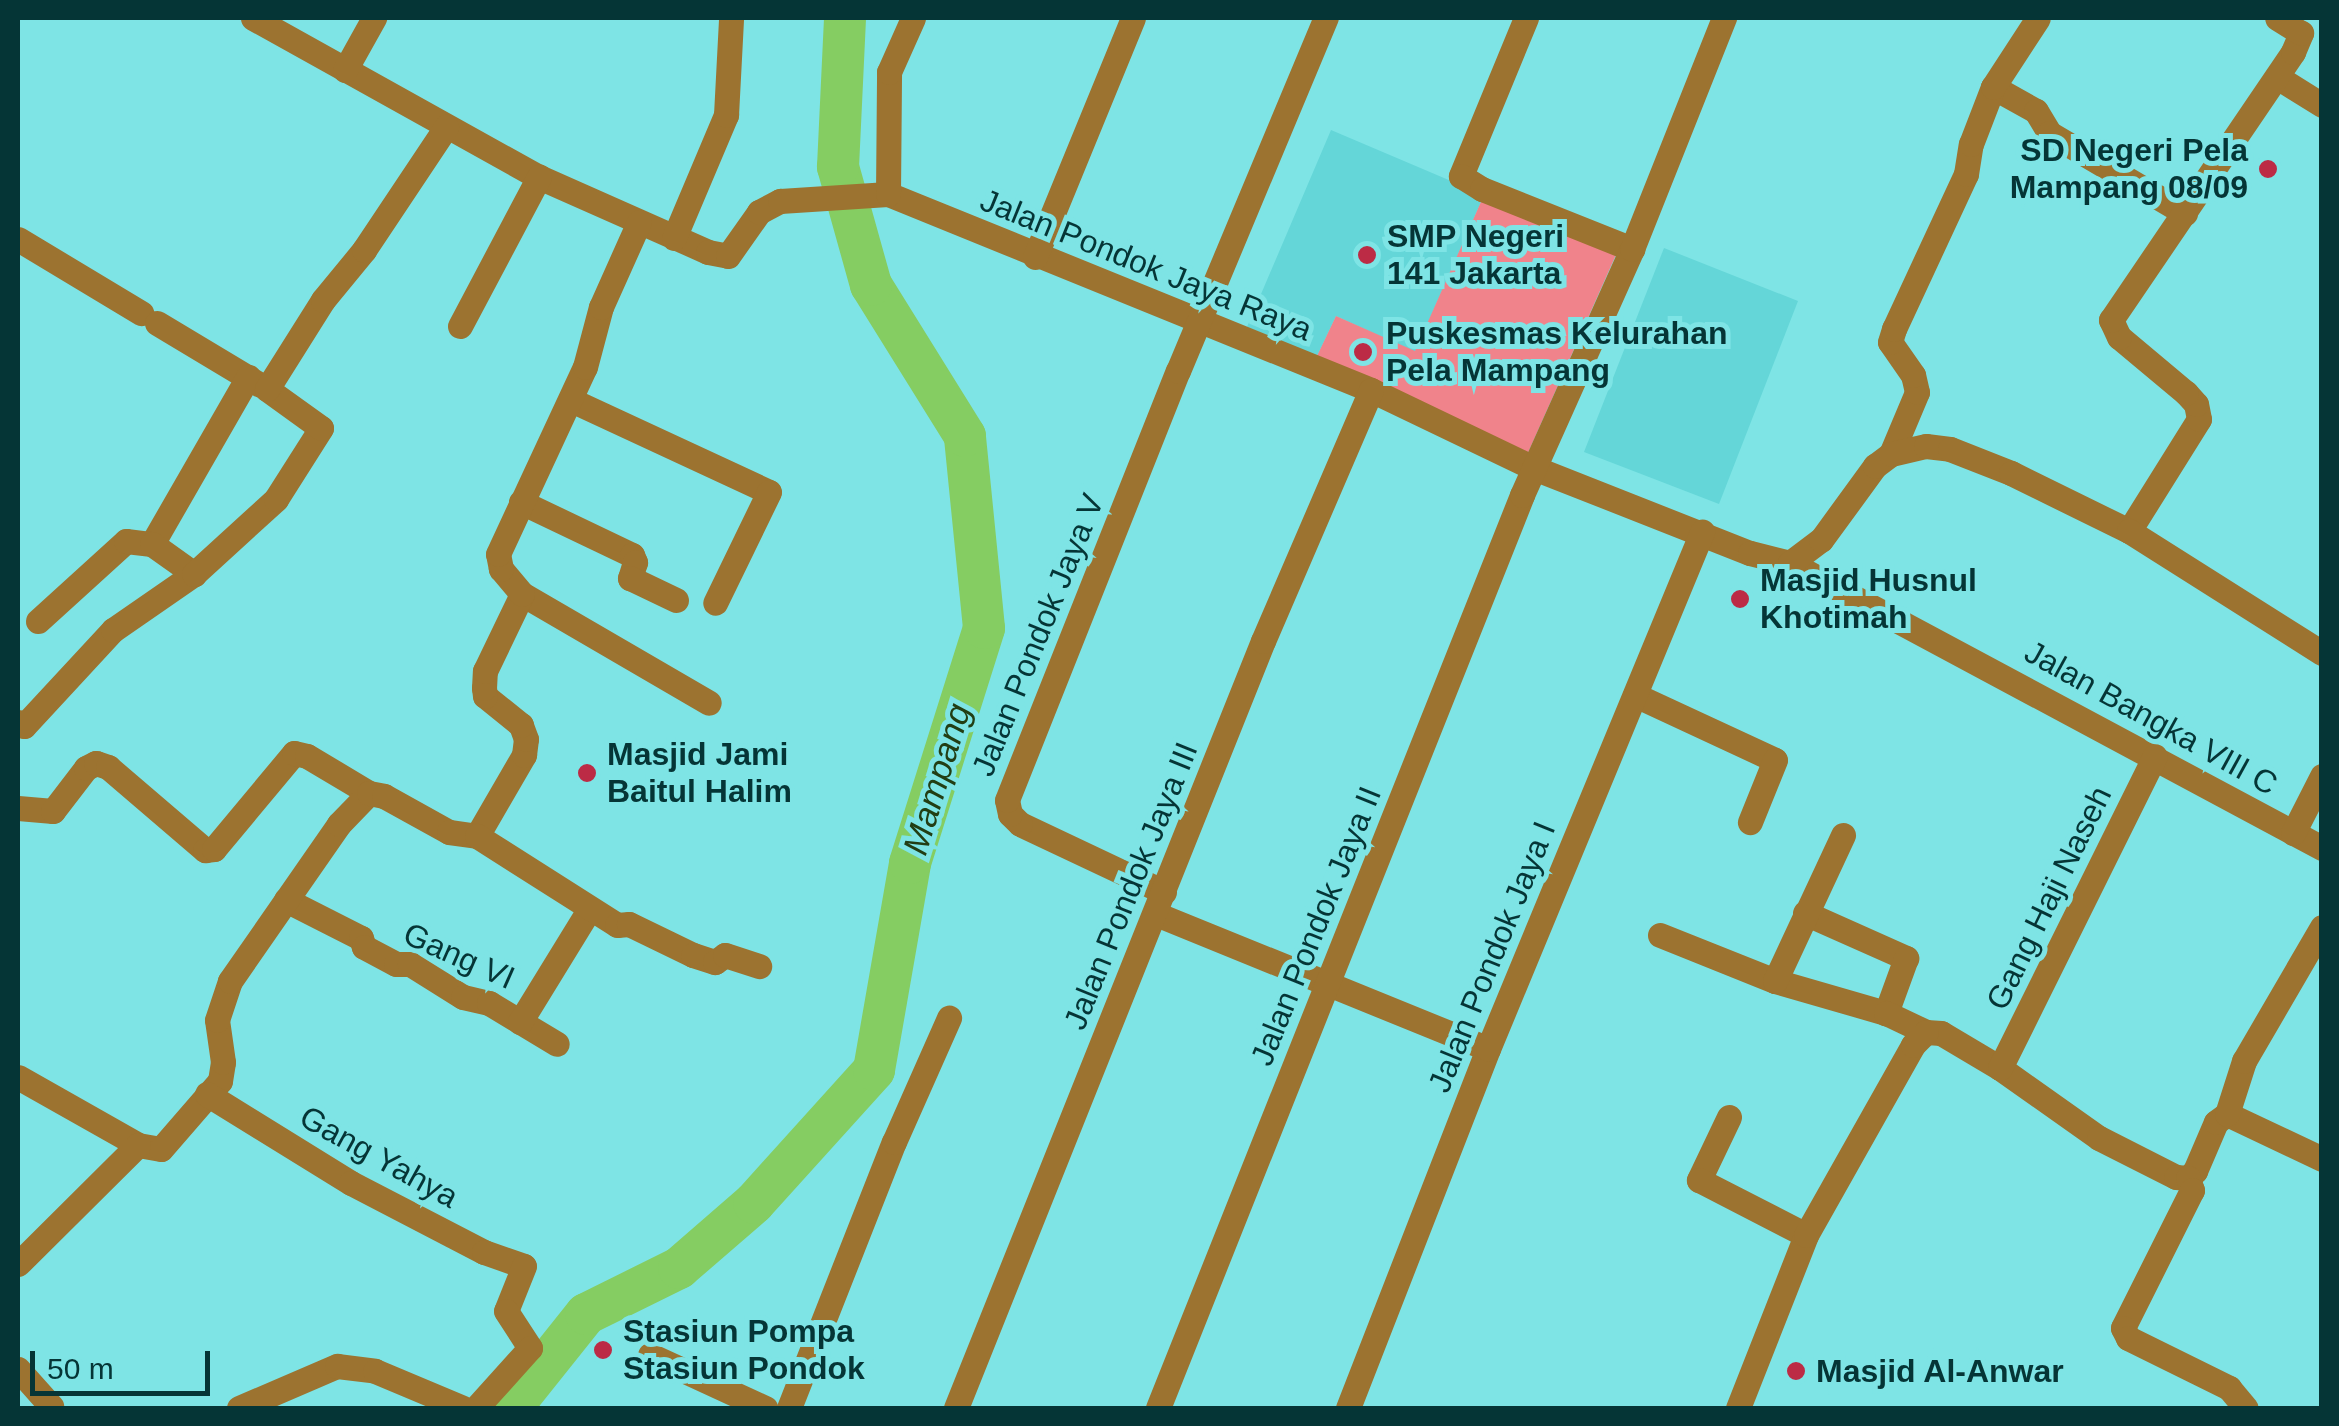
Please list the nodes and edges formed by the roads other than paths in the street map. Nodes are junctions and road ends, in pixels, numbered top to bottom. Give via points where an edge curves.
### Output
1 (257, 18) edge
2 (374, 18) edge
3 (731, 18) edge
4 (913, 18) edge
5 (1133, 18) edge
6 (1326, 18) edge
7 (1526, 18) edge
8 (1724, 18) edge
9 (2038, 18) edge
10 (2277, 18) edge
11 (345, 70) junction
12 (2277, 77) junction
13 (1993, 87) junction
14 (2322, 105) edge
15 (446, 128) junction
16 (539, 177) junction
17 (876, 194) junction
18 (2186, 212) junction
19 (639, 222) junction
20 (674, 238) junction
21 (18, 239) edge
22 (1632, 249) junction
23 (1035, 257) junction
24 (1200, 321) junction
25 (460, 326) dead end
26 (257, 383) junction
27 (1371, 390) junction
28 (570, 400) junction
29 (1890, 454) junction
30 (1534, 468) junction
31 (522, 502) junction
32 (2130, 531) junction
33 (1702, 532) junction
34 (152, 544) junction
35 (1790, 563) junction
36 (194, 574) junction
37 (522, 594) junction
38 (676, 600) dead end
39 (715, 604) dead end
40 (38, 621) dead end
41 (2321, 652) edge
42 (1635, 695) junction
43 (709, 703) dead end
44 (18, 722) edge
45 (2155, 756) junction
46 (2322, 776) edge
47 (369, 792) junction
48 (18, 808) edge
49 (1750, 822) dead end
50 (2293, 833) junction
51 (1842, 834) dead end
52 (478, 836) junction
53 (2322, 848) edge
54 (286, 900) junction
55 (1160, 903) junction
56 (588, 910) junction
57 (1805, 913) junction
58 (2322, 927) edge
59 (1660, 936) dead end
60 (759, 966) dead end
61 (1774, 981) junction
62 (1328, 982) junction
63 (1886, 1012) junction
64 (948, 1018) dead end
65 (520, 1022) junction
66 (1926, 1032) junction
67 (557, 1044) dead end
68 (1488, 1049) junction
69 (2000, 1068) junction
70 (18, 1077) edge
71 (207, 1094) junction
72 (2227, 1114) junction
73 (1728, 1117) dead end
74 (138, 1146) junction
75 (2322, 1159) edge
76 (2188, 1178) junction
77 (1806, 1235) junction
78 (18, 1264) edge
79 (650, 1355) dead end
80 (18, 1370) edge
81 (51, 1406) edge
82 (239, 1408) edge
83 (463, 1408) edge
84 (765, 1408) edge
85 (789, 1408) edge
86 (956, 1408) edge
87 (1158, 1408) edge
88 (1348, 1408) edge
89 (1738, 1408) edge
90 (2246, 1408) edge

1 - 11 street
2 - 11 street
3 - 20 street via 726,115
4 - 17 street via 889,72
5 - 23 street
6 - 24 street
7 - 22 street via 1462,176
8 - 22 street, Jalan Pondok Jaya II
9 - 13 street
10 - 12 street via 2302,33
11 - 15 street
12 - 14 street
12 - 18 street
13 - 18 street via 2036,111 2050,133
13 - 29 street via 1966,174 1890,342 1917,383
15 - 16 street
15 - 26 street via 364,250
16 - 19 street
16 - 25 street
17 - 20 street via 780,201 760,212 728,256
17 - 23 street, Jalan Pondok Jaya Raya
18 - 32 street via 2110,320 2119,337 2196,404 2199,420
19 - 20 street
19 - 28 street via 600,307
21 - 26 street
22 - 30 street, Jalan Pondok Jaya II
23 - 24 street, Jalan Pondok Jaya Raya
24 - 27 street, Jalan Pondok Jaya Raya
24 - 55 street, Jalan Pondok Jaya V via 1007,800 1020,824
26 - 34 street
26 - 36 street via 321,428 276,499
27 - 30 street, Jalan Pondok Jaya Raya
27 - 55 street, Jalan Pondok Jaya III
28 - 31 street
28 - 39 street via 769,492
29 - 32 street via 1950,449
29 - 35 street via 1821,540
30 - 33 street, Jalan Pondok Jaya Raya
30 - 62 street, Jalan Pondok Jaya II
31 - 37 street via 498,554 501,569
31 - 38 street via 632,556 630,578
32 - 41 street
33 - 35 street, Jalan Pondok Jaya Raya
33 - 42 street, Jalan Pondok Jaya I
34 - 36 street
34 - 40 street via 126,541
35 - 45 street, Jalan Bangka VIII C
36 - 44 street via 113,630 24,726
37 - 43 street
37 - 52 street via 485,671 484,688 521,725 524,755
42 - 49 street via 1775,760
42 - 68 street, Jalan Pondok Jaya I
45 - 50 street, Jalan Bangka VIII C
45 - 69 street, Gang Haji Naseh
46 - 50 street
47 - 48 street via 294,753 214,849 205,850 108,766 96,763 52,811
47 - 52 street via 449,832
47 - 54 street
50 - 53 street, Jalan Bangka VIII C
51 - 57 street
52 - 56 street
54 - 65 street, Gang VI via 362,938 364,947 396,964 410,964 452,992 489,1002
54 - 71 street via 220,1004 223,1062 220,1081
55 - 62 street
55 - 86 street, Jalan Pondok Jaya III
56 - 60 street via 692,955 716,962 725,955
56 - 65 street
57 - 61 street
57 - 63 street via 1906,958
58 - 72 street via 2244,1062
59 - 61 street
61 - 63 street
62 - 68 street
62 - 87 street, Jalan Pondok Jaya II
63 - 66 street
64 - 85 street
65 - 67 street, Gang VI
66 - 69 street via 1941,1033
66 - 77 street
68 - 88 street, Jalan Pondok Jaya I
69 - 76 street via 2099,1138
70 - 74 street
71 - 74 street via 161,1149
71 - 83 street, Gang Yahya via 352,1183 524,1266 506,1311 530,1348
72 - 75 street
72 - 76 street via 2216,1122
73 - 77 street via 1699,1180
74 - 78 street
76 - 90 street via 2192,1190 2123,1328 2128,1338 2228,1388
77 - 89 street
79 - 84 street
80 - 81 street
82 - 83 street via 337,1366 374,1371

